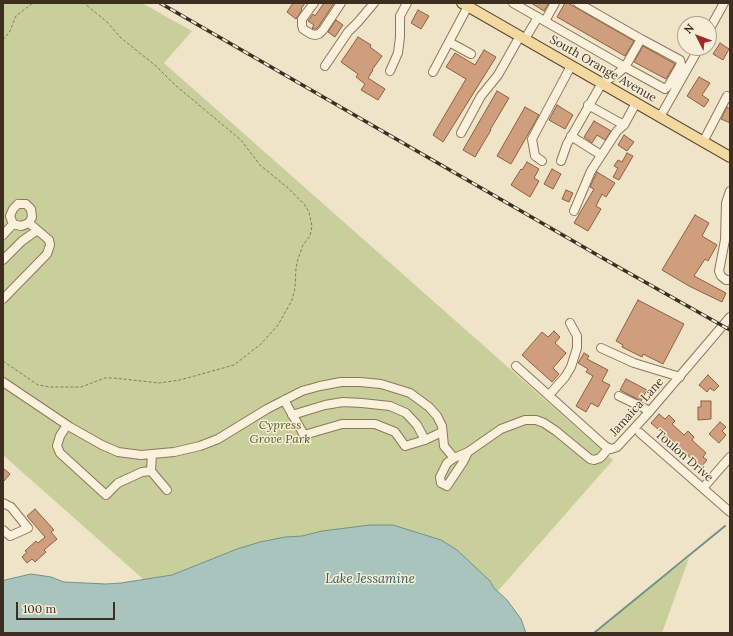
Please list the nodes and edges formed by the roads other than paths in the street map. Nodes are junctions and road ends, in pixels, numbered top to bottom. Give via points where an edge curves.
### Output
1 (314, 3) edge
2 (341, 3) edge
3 (374, 3) edge
4 (407, 3) edge
5 (513, 3) edge
6 (555, 3) edge
7 (578, 3) edge
8 (724, 3) edge
9 (465, 4) edge
10 (717, 16) edge
11 (541, 19) junction
12 (523, 38) junction
13 (641, 39) junction
14 (449, 42) junction
15 (470, 54) dead end
16 (694, 56) edge
17 (325, 66) dead end
18 (571, 66) junction
19 (625, 67) junction
20 (390, 71) dead end
21 (433, 72) dead end
22 (602, 83) junction
23 (730, 98) edge
24 (636, 103) junction
25 (588, 105) junction
26 (660, 117) junction
27 (624, 125) junction
28 (461, 133) dead end
29 (572, 136) junction
30 (703, 142) junction
31 (601, 155) junction
32 (730, 156) edge
33 (561, 160) dead end
34 (542, 161) dead end
35 (730, 191) edge
36 (728, 204) edge
37 (574, 211) dead end
38 (13, 224) junction
39 (29, 224) junction
40 (36, 231) junction
41 (3, 235) edge
42 (3, 260) edge
43 (730, 280) edge
44 (3, 299) edge
45 (730, 317) edge
46 (570, 323) dead end
47 (601, 348) dead end
48 (516, 366) dead end
49 (680, 377) junction
50 (3, 382) edge
51 (549, 396) junction
52 (619, 396) dead end
53 (284, 400) junction
54 (650, 411) junction
55 (292, 415) junction
56 (67, 425) junction
57 (442, 432) junction
58 (640, 433) dead end
59 (425, 440) junction
60 (609, 448) junction
61 (468, 452) junction
62 (152, 454) junction
63 (730, 457) edge
64 (454, 458) junction
65 (151, 470) junction
66 (703, 488) junction
67 (167, 490) dead end
68 (7, 505) edge
69 (3, 512) edge
70 (730, 512) edge
71 (3, 530) edge

1 - 2 street via 302,19 302,25 303,29 315,36 323,30
3 - 17 street via 348,32
4 - 20 street via 400,16 398,53
5 - 11 street
6 - 11 street
7 - 13 street
8 - 10 street
9 - 12 main road, South Orange Avenue
9 - 14 street
11 - 12 street
11 - 19 street
12 - 18 main road, South Orange Avenue
12 - 28 street via 481,96
13 - 19 street
13 - 19 street via 680,60 681,64 669,85 665,89
14 - 15 street
14 - 21 street
16 - 26 street
18 - 22 main road, South Orange Avenue
18 - 34 street via 532,139 535,156
19 - 22 street
22 - 24 main road, South Orange Avenue
22 - 25 street
23 - 30 street via 726,96
24 - 26 main road, South Orange Avenue
24 - 27 street
25 - 27 street
25 - 29 street
26 - 30 main road, South Orange Avenue
27 - 31 street via 617,130
29 - 31 street
29 - 33 street
30 - 32 main road, South Orange Avenue
31 - 37 street via 591,171
35 - 36 street
36 - 43 street via 719,271 721,276
38 - 39 street
38 - 39 street via 10,216 18,204 26,204 31,209 32,217
38 - 41 street
39 - 40 street
40 - 42 street
40 - 44 street via 49,240 50,245 46,254
45 - 49 street, Jamaica Lane
46 - 51 street via 578,336 577,348 571,367
47 - 49 street via 634,363
48 - 51 street, Jamaica Lane
49 - 54 street, Jamaica Lane
50 - 56 street
51 - 60 street, Jamaica Lane
52 - 54 street
53 - 55 street
53 - 57 street via 308,389 341,382 381,384 410,392 422,400 437,416
53 - 62 street via 218,439 174,452
54 - 60 street, Jamaica Lane via 617,447
55 - 59 street via 343,402 390,406 406,413 417,425
55 - 59 street via 304,435 342,424 375,424 395,432 405,446
56 - 62 street via 102,446 118,452 129,455
56 - 65 street via 57,446 60,453 106,495 118,483
57 - 59 street
57 - 64 street via 444,446
58 - 66 street, Toulon Drive
60 - 61 street via 600,458 590,459 544,423 525,420 501,429
61 - 64 street
61 - 64 street via 447,486 441,483 440,477 447,463
62 - 65 street
63 - 66 street
65 - 67 street
66 - 70 street, Toulon Drive
68 - 69 street
68 - 71 street via 28,528 10,536

